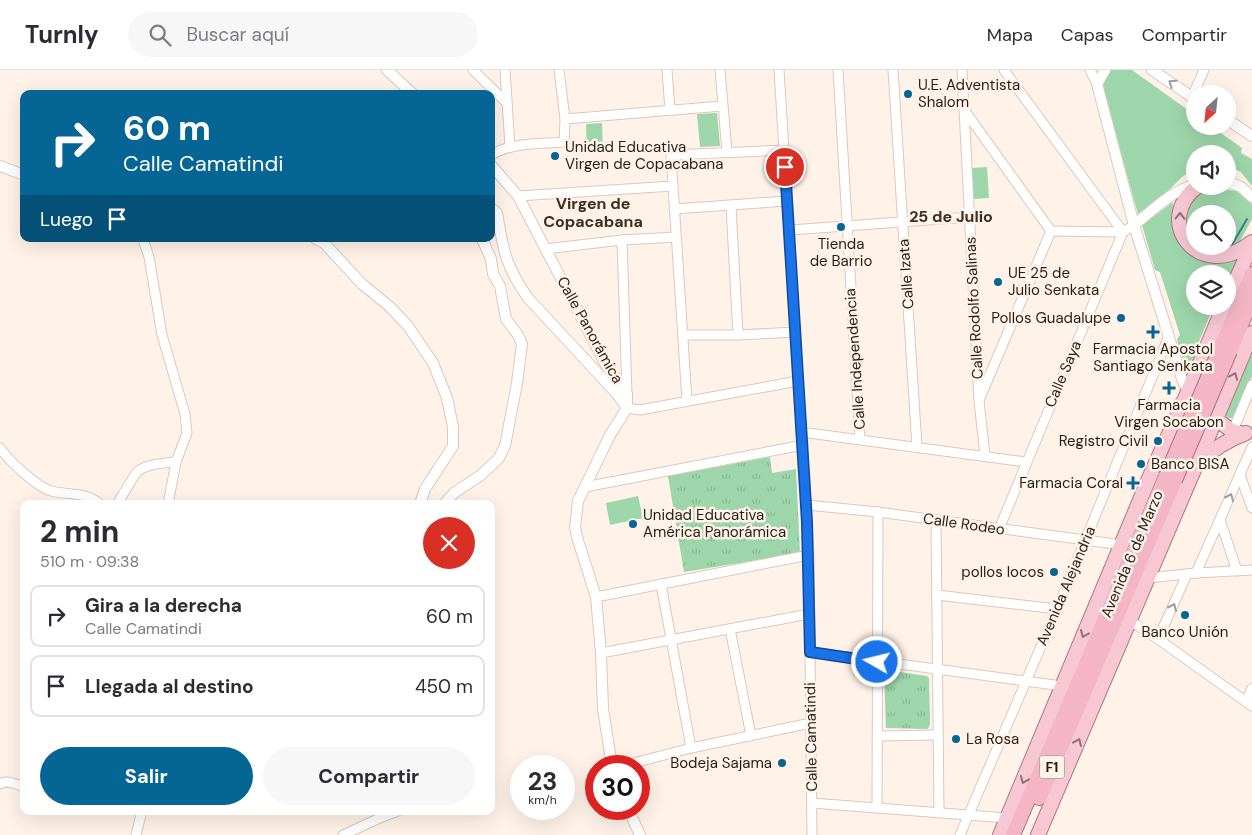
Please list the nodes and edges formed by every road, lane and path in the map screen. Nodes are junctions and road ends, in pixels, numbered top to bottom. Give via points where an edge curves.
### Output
1 (387, 70) edge
2 (473, 70) edge
3 (504, 70) edge
4 (559, 70) edge
5 (667, 70) edge
6 (720, 70) edge
7 (779, 70) edge
8 (838, 70) edge
9 (893, 70) edge
10 (962, 70) edge
11 (1004, 70) edge
12 (1090, 70) edge
13 (1105, 70) edge
14 (1152, 70) edge
15 (1204, 70) edge
16 (1097, 84) junction
17 (1198, 85) edge
18 (409, 90) edge
19 (494, 90) edge
20 (495, 91) edge
21 (1186, 93) edge
22 (507, 102) junction
23 (722, 106) junction
24 (670, 110) junction
25 (965, 111) junction
26 (565, 118) junction
27 (1236, 125) edge
28 (1252, 136) edge
29 (510, 147) junction
30 (784, 150) junction
31 (727, 152) junction
32 (495, 153) edge
33 (0, 166) edge
34 (495, 170) edge
35 (20, 174) edge
36 (1236, 185) edge
37 (673, 186) junction
38 (1186, 188) edge
39 (1188, 195) edge
40 (518, 196) junction
41 (1252, 197) edge
42 (787, 201) junction
43 (731, 206) junction
44 (674, 210) junction
45 (495, 211) edge
46 (970, 217) junction
47 (902, 221) junction
48 (846, 225) junction
49 (1134, 225) junction
50 (790, 230) junction
51 (1051, 231) junction
52 (1123, 232) junction
53 (676, 236) junction
54 (622, 240) junction
55 (144, 242) edge
56 (322, 242) edge
57 (483, 242) edge
58 (1252, 243) edge
59 (545, 249) junction
60 (1252, 274) edge
61 (1236, 280) edge
62 (1252, 299) edge
63 (1220, 315) edge
64 (795, 332) junction
65 (1252, 333) edge
66 (683, 335) junction
67 (738, 335) junction
68 (1169, 336) junction
69 (1225, 349) junction
70 (798, 381) junction
71 (1252, 385) edge
72 (627, 394) junction
73 (1185, 400) junction
74 (687, 401) junction
75 (979, 401) junction
76 (627, 408) junction
77 (1215, 421) junction
78 (801, 432) junction
79 (1239, 434) edge
80 (860, 439) junction
81 (803, 445) junction
82 (917, 447) junction
83 (1252, 447) edge
84 (0, 448) edge
85 (985, 456) junction
86 (176, 462) junction
87 (1026, 462) junction
88 (1194, 470) junction
89 (1240, 475) junction
90 (1170, 478) junction
91 (584, 487) junction
92 (94, 500) edge
93 (119, 500) edge
94 (169, 500) edge
95 (421, 500) edge
96 (448, 500) edge
97 (806, 505) junction
98 (1252, 508) edge
99 (878, 512) junction
100 (936, 520) junction
101 (1220, 520) junction
102 (999, 529) junction
103 (1086, 539) junction
104 (1122, 545) junction
105 (809, 555) junction
106 (1252, 570) edge
107 (1238, 571) junction
108 (1191, 574) junction
109 (1148, 578) junction
110 (661, 584) junction
111 (937, 596) junction
112 (596, 597) junction
113 (1057, 609) junction
114 (810, 614) junction
115 (1129, 620) junction
116 (730, 629) junction
117 (1158, 639) junction
118 (671, 640) junction
119 (810, 652) junction
120 (601, 653) junction
121 (877, 662) junction
122 (936, 669) junction
123 (1026, 681) junction
124 (1062, 686) junction
125 (1251, 691) edge
126 (1249, 704) edge
127 (811, 723) junction
128 (938, 735) junction
129 (751, 736) junction
130 (878, 736) junction
131 (691, 748) junction
132 (610, 755) edge
133 (650, 759) edge
134 (0, 784) edge
135 (20, 785) edge
136 (812, 803) junction
137 (877, 808) junction
138 (939, 813) junction
139 (141, 815) edge
140 (387, 815) edge
141 (969, 815) junction
142 (1007, 818) junction
143 (633, 820) edge
144 (136, 835) edge
145 (343, 835) edge
146 (640, 835) edge
147 (812, 835) edge
148 (960, 835) edge
149 (1000, 835) edge
150 (1013, 835) edge
151 (1023, 835) edge
152 (1038, 835) edge

1 - 18 street
2 - 19 street
3 - 22 street
4 - 26 street
5 - 24 street
6 - 23 street
7 - 30 street, Calle Camatindi
8 - 48 street, Calle Independencia
9 - 47 street, Calle Izata
10 - 25 street, Calle Rodolfo Salinas
11 - 52 street
12 - 16 street
13 - 16 street
21 -> 14 street
15 - 17 street
16 - 49 street
20 - 22 street
22 - 29 street
23 - 24 street
23 - 31 street
24 - 26 street
25 - 46 street, Calle Rodolfo Salinas
25 - 51 street
26 - 29 street via 564,142
27 - 28 street
29 - 32 street
30 - 31 street
30 - 42 street, Calle Camatindi
31 - 37 street via 670,155
33 - 35 street
34 - 40 street, Calle Panorámica
36 - 41 street
37 - 40 street
37 - 44 street
38 - 49 street
58 -> 39 main road via 1235,253 1217,257 1199,253 1182,232 1179,217
40 - 59 street, Calle Panorámica
42 - 43 street
42 - 50 street, Calle Camatindi
43 - 44 street
43 - 67 street
44 - 53 street
45 - 76 street via 498,213 500,238 516,281
46 - 47 street
46 - 75 street, Calle Rodolfo Salinas
47 - 48 street
47 - 82 street, Calle Izata
48 - 50 street
48 - 80 street, Calle Independencia
49 - 52 street
49 - 68 street
50 - 64 street, Calle Camatindi
51 - 52 street
51 - 75 street
52 - 87 street, Calle Saya
53 - 54 street
53 - 66 street
54 - 59 street
54 - 72 street
55 - 86 street via 150,257 162,335 185,414 187,433
56 - 95 street via 408,326 433,363 447,398 453,427 452,446 425,488
57 - 96 street via 500,286 506,319 522,344 517,384 506,446 499,458
58 - 61 main road
59 - 72 street, Calle Panorámica via 606,365
60 - 69 highway, Avenida 6 de Marzo / F1
62 - 69 highway, Avenida 6 de Marzo / F1
63 - 73 main road, Avenida 6 de Marzo
64 - 67 street
64 - 70 street, Calle Camatindi
77 -> 65 main road, Avenida 6 de Marzo
66 - 67 street
66 - 74 street
68 - 73 street
68 - 103 street, Avenida Alejandria
69 - 90 highway, Avenida 6 de Marzo / F1, bridge
70 - 74 street
70 - 78 street, Calle Camatindi
71 - 79 street
72 - 76 street, Calle Panorámica
73 - 77 main road via 1201,395 1210,399 1215,407
73 - 77 main road via 1181,423 1191,431 1204,431
73 - 104 main road, Avenida 6 de Marzo
74 - 76 street via 640,410
75 - 85 street, Calle Rodolfo Salinas
76 - 91 street
77 - 79 main road
77 - 88 main road, Avenida 6 de Marzo
78 - 80 street
78 - 81 street, Calle Camatindi
79 - 88 main road via 1206,456
80 - 82 street
81 - 91 street
81 - 97 street, Calle Camatindi
82 - 85 street
83 - 89 street
84 - 92 street via 43,487
85 - 87 street
86 - 93 street via 140,469
86 - 94 street
87 - 102 street, Calle Saya
88 - 109 main road, Avenida 6 de Marzo
89 - 98 street
101 -> 89 street
90 - 150 highway, Avenida 6 de Marzo / F1
90 - 151 highway, Avenida 6 de Marzo / F1
91 - 112 street via 578,501 576,537
97 - 99 street, Calle Rodeo
97 - 105 street, Calle Camatindi
99 - 100 street, Calle Rodeo
99 - 121 street
100 - 102 street, Calle Rodeo
100 - 111 street
101 - 107 street
101 - 108 street
102 - 103 street, Calle Rodeo
103 - 104 street, Calle Rodeo
103 - 113 street, Avenida Alejandria
104 -> 124 main road, Avenida 6 de Marzo
105 - 110 street
105 - 114 street, Calle Camatindi
106 - 107 street
107 - 108 street
108 - 109 street
117 -> 108 street
109 - 115 main road, Avenida 6 de Marzo
110 - 112 street
110 - 118 street
111 - 113 street
111 - 122 street
112 - 120 street
113 - 123 street, Avenida Alejandria
114 - 116 street
114 - 119 street, Calle Camatindi
115 - 117 street
152 -> 115 main road, Avenida 6 de Marzo
116 - 118 street
116 - 129 street
117 - 126 street
118 - 120 street
118 - 131 street
119 - 121 street
119 - 127 street, Calle Camatindi
120 - 132 street via 603,709
121 - 122 street
121 - 130 street
122 - 123 street
122 - 128 street
123 - 124 street
123 - 141 street, Avenida Alejandria
124 -> 142 main road, Avenida 6 de Marzo
125 - 126 street
127 - 129 street
127 - 136 street, Calle Camatindi
128 - 130 street
128 - 138 street
129 - 131 street
130 - 137 street
131 - 133 street
134 - 135 street
136 - 137 street
136 - 147 street, Calle Camatindi
137 - 138 street
138 - 141 street
139 - 144 street
140 - 145 street
141 - 142 street
141 - 148 street, Avenida Alejandria
142 - 149 main road, Avenida 6 de Marzo
143 - 146 street

